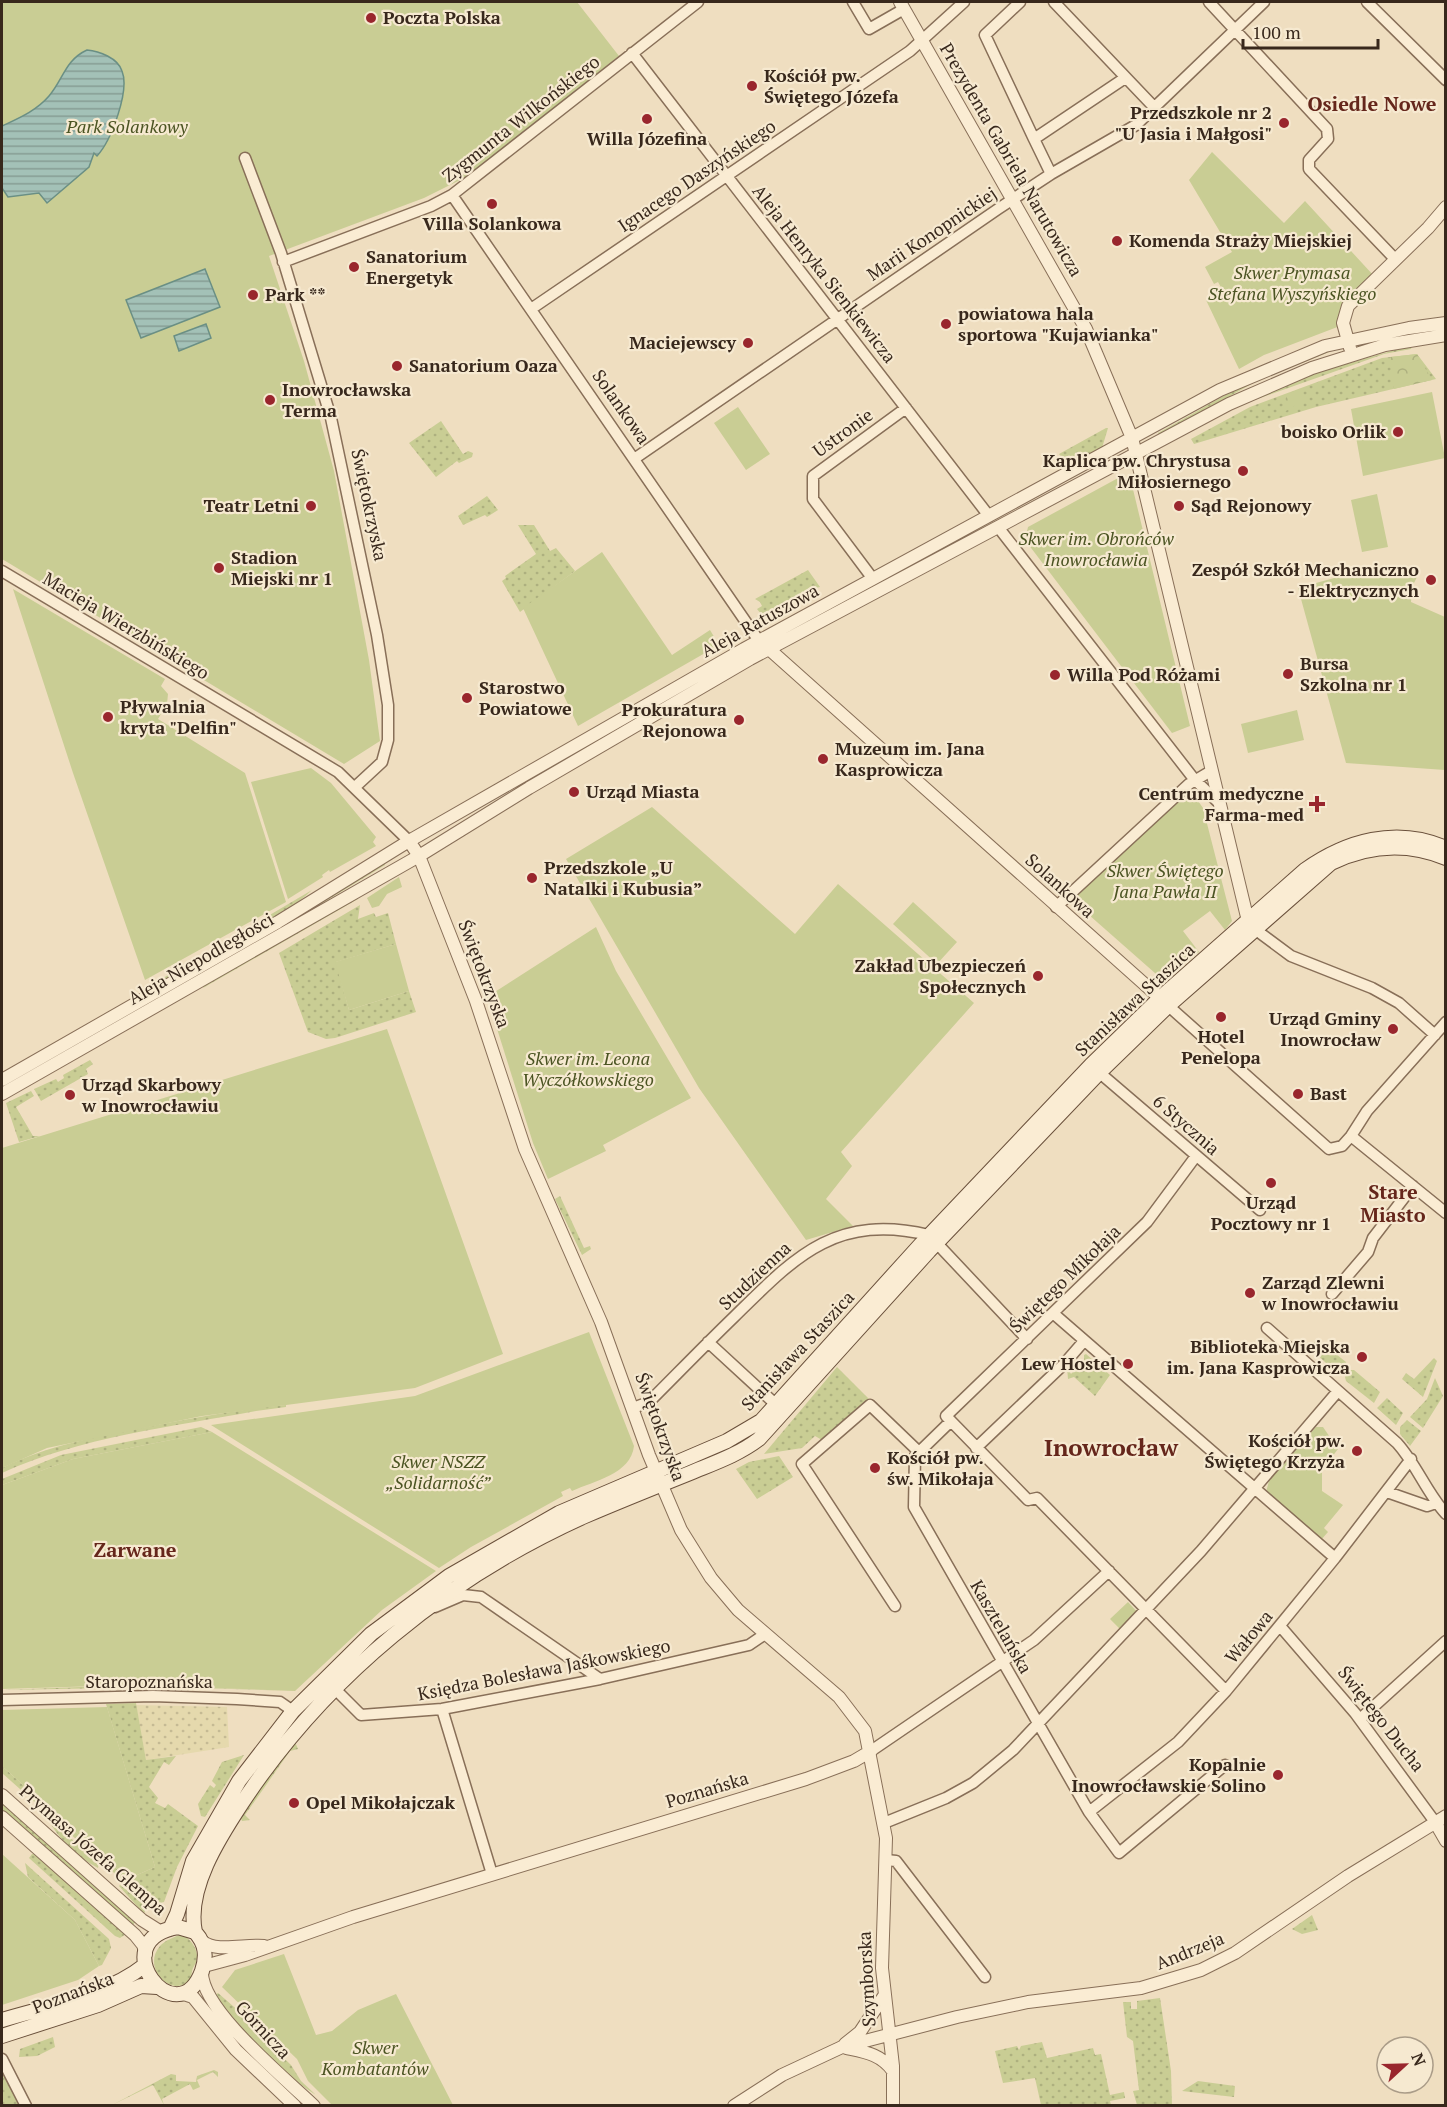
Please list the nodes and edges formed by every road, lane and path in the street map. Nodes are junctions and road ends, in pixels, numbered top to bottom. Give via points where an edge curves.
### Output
1 (698, 2) edge
2 (853, 2) edge
3 (964, 2) edge
4 (1020, 2) edge
5 (1054, 2) edge
6 (1209, 2) edge
7 (1264, 2) edge
8 (1367, 2) edge
9 (902, 5) edge
10 (1236, 30) junction
11 (923, 41) junction
12 (632, 53) junction
13 (1125, 78) junction
14 (1446, 80) edge
15 (1153, 106) junction
16 (1034, 140) junction
17 (245, 158) dead end
18 (1051, 174) junction
19 (728, 176) junction
20 (452, 195) junction
21 (1012, 200) junction
22 (1446, 207) edge
23 (1395, 259) junction
24 (283, 262) junction
25 (531, 309) junction
26 (837, 318) junction
27 (1446, 323) edge
28 (1437, 332) edge
29 (1348, 341) junction
30 (1352, 356) junction
31 (906, 408) junction
32 (1132, 438) junction
33 (1135, 455) junction
34 (634, 459) junction
35 (989, 516) junction
36 (998, 527) junction
37 (2, 571) edge
38 (873, 579) junction
39 (764, 645) junction
40 (1211, 771) junction
41 (1194, 779) junction
42 (525, 782) junction
43 (355, 787) junction
44 (1219, 803) junction
45 (409, 841) junction
46 (1446, 848) edge
47 (419, 856) junction
48 (1446, 858) edge
49 (1056, 907) junction
50 (1252, 926) junction
51 (1164, 1002) junction
52 (1446, 1022) edge
53 (1435, 1035) junction
54 (1095, 1069) junction
55 (2, 1080) edge
56 (2, 1094) edge
57 (1352, 1136) junction
58 (1196, 1156) junction
59 (1413, 1186) junction
60 (1260, 1210) dead end
61 (1446, 1213) edge
62 (933, 1240) junction
63 (1332, 1294) dead end
64 (1054, 1314) junction
65 (1267, 1328) dead end
66 (1027, 1339) junction
67 (1084, 1341) junction
68 (708, 1342) junction
69 (1338, 1391) junction
70 (771, 1400) dead end
71 (633, 1408) junction
72 (948, 1418) junction
73 (976, 1448) junction
74 (920, 1452) junction
75 (1411, 1459) junction
76 (656, 1471) junction
77 (661, 1485) junction
78 (1257, 1488) junction
79 (1387, 1492) junction
80 (1436, 1503) junction
81 (1446, 1514) edge
82 (1335, 1558) junction
83 (1109, 1571) junction
84 (895, 1606) dead end
85 (424, 1611) junction
86 (1146, 1612) junction
87 (1280, 1626) junction
88 (765, 1634) junction
89 (1446, 1641) edge
90 (1002, 1662) junction
91 (600, 1678) junction
92 (334, 1689) junction
93 (1226, 1691) junction
94 (2, 1700) edge
95 (442, 1709) junction
96 (293, 1711) junction
97 (1359, 1719) junction
98 (1039, 1725) junction
99 (871, 1751) junction
100 (1225, 1765) dead end
101 (2, 1795) edge
102 (1089, 1812) junction
103 (2, 1816) edge
104 (1440, 1819) edge
105 (884, 1823) junction
106 (1446, 1841) edge
107 (886, 1860) junction
108 (492, 1875) junction
109 (165, 1930) junction
110 (199, 1937) junction
111 (265, 1946) junction
112 (145, 1960) junction
113 (203, 1968) junction
114 (985, 1977) dead end
115 (157, 1987) junction
116 (184, 1994) junction
117 (884, 1996) junction
118 (2, 2020) edge
119 (2, 2036) edge
120 (889, 2036) junction
121 (842, 2047) junction
122 (2, 2058) edge
123 (893, 2072) junction
124 (26, 2106) edge
125 (295, 2106) edge
126 (314, 2106) edge
127 (734, 2106) edge
128 (893, 2106) edge

1 - 12 street, Zygmunta Wilkońskiego
2 - 9 street via 869,29
3 - 11 street, Ignacego Daszyńskiego
4 - 16 street via 985,35
5 - 13 street
6 - 10 street
7 - 10 street, Marii Konopnickiej
8 - 14 street
9 - 11 street, Prezydenta Gabriela Narutowicza
10 - 15 street, Marii Konopnickiej
10 - 23 street via 1327,129 1327,141 1309,160 1309,169
11 - 19 street, Ignacego Daszyńskiego
11 - 21 street, Prezydenta Gabriela Narutowicza
12 - 19 street, Aleja Henryka Sienkiewicza
12 - 20 street, Zygmunta Wilkońskiego
13 - 15 street
13 - 16 street
15 - 18 street, Marii Konopnickiej via 1136,125
16 - 18 street
17 - 24 street, Świętokrzyska
18 - 21 street, Marii Konopnickiej
19 - 25 street, Ignacego Daszyńskiego
19 - 26 street, Aleja Henryka Sienkiewicza
20 - 24 street, Zygmunta Wilkońskiego
20 - 25 street, Solankowa
21 - 26 street, Marii Konopnickiej
21 - 32 street, Prezydenta Gabriela Narutowicza via 1086,329
22 - 23 street
23 - 29 street via 1348,306 1343,323
24 - 43 street, Świętokrzyska via 338,443 388,705 390,723 382,762
25 - 34 street, Solankowa
26 - 31 street, Aleja Henryka Sienkiewicza
26 - 34 street, Marii Konopnickiej
27 - 28 street
28 - 29 street, Aleja Ratuszowa
28 - 30 street, Aleja Ratuszowa
29 - 30 street
29 - 32 street, Aleja Ratuszowa via 1325,346 1250,376
30 - 33 street, Aleja Ratuszowa via 1270,385
31 - 35 street, Aleja Henryka Sienkiewicza
31 - 38 street, Ustronie via 813,476 813,499
32 - 33 street, Prezydenta Gabriela Narutowicza
32 - 35 street, Aleja Ratuszowa
33 - 36 street, Aleja Ratuszowa
33 - 40 street, Prezydenta Gabriela Narutowicza
34 - 39 street, Solankowa
35 - 38 street, Aleja Ratuszowa
36 - 39 street, Aleja Ratuszowa
36 - 41 street
37 - 43 street, Macieja Wierzbińskiego via 338,772
38 - 39 street, Aleja Ratuszowa
39 - 42 street, Aleja Ratuszowa
39 - 49 street, Solankowa
40 - 41 street
40 - 44 street, Prezydenta Gabriela Narutowicza
41 - 44 street
41 - 49 street
42 - 45 street, Aleja Ratuszowa
42 - 47 street, Aleja Ratuszowa
43 - 45 street, Świętokrzyska
44 - 50 street, Prezydenta Gabriela Narutowicza
45 - 47 street, Świętokrzyska
45 - 55 street, Aleja Niepodległości via 278,922
46 - 50 main road, Stanisława Staszica via 1396,838 1344,846 1305,870
47 - 56 street, Aleja Niepodległości
47 - 71 street, Świętokrzyska via 480,1012 525,1149 601,1322
48 - 50 main road, Stanisława Staszica via 1406,848 1375,848 1347,855
49 - 51 street, Solankowa
50 - 51 main road, Stanisława Staszica
50 - 53 street via 1291,956 1399,1003
51 - 54 main road, Stanisława Staszica
51 - 57 street, Solankowa via 1329,1149 1342,1146
52 - 53 street
53 - 57 street via 1367,1112
54 - 58 street, 6 Stycznia
54 - 62 main road, Stanisława Staszica
57 - 59 street
58 - 60 street, 6 Stycznia
58 - 64 street, Świętego Mikołaja via 1147,1222
59 - 61 street
59 - 63 street via 1373,1238 1368,1252
62 - 66 street
62 - 68 street, Studzienna via 879,1230 857,1232 816,1245 782,1269
62 - 76 main road, Stanisława Staszica via 761,1421 727,1441
62 - 77 main road, Stanisława Staszica via 767,1432 734,1455
64 - 66 street, Świętego Mikołaja
64 - 67 street
65 - 69 street
66 - 72 street, Świętego Mikołaja
67 - 73 street
67 - 78 street
68 - 70 street
68 - 71 street, Studzienna via 649,1402
69 - 75 street
69 - 78 street
71 - 76 street, Świętokrzyska
72 - 73 street
72 - 74 street, Świętego Mikołaja
73 - 83 street via 1028,1500 1037,1498
74 - 84 street via 870,1405 802,1464
74 - 90 street, Kasztelańska via 915,1456 914,1507
75 - 79 street, Wałowa
75 - 80 street
76 - 77 street, Świętokrzyska
76 - 96 main road, Stanisława Staszica via 577,1503 449,1576 371,1634
77 - 85 main road, Stanisława Staszica via 565,1526
77 - 88 street, Świętokrzyska via 681,1530 705,1569 738,1610
78 - 82 street
78 - 86 street
79 - 80 street via 1427,1506
79 - 82 street, Wałowa
80 - 81 street
82 - 87 street, Wałowa
83 - 86 street
83 - 90 street, Poznańska via 1034,1640
85 - 91 street via 463,1595 482,1597
85 - 92 main road, Stanisława Staszica
86 - 93 street
86 - 98 street
87 - 93 street, Wałowa
87 - 97 street, Świętego Ducha
88 - 91 street, Księdza Bolesława Jaśkowskiego via 749,1645
88 - 99 street, Świętokrzyska via 846,1704 862,1726
89 - 97 street
90 - 98 street, Kasztelańska
90 - 99 street, Poznańska
91 - 95 street, Księdza Bolesława Jaśkowskiego
92 - 95 street, Księdza Bolesława Jaśkowskiego via 360,1715
92 - 110 main road, Stanisława Staszica via 279,1751 231,1819 199,1886 192,1917
93 - 102 street, Wałowa via 1178,1742
94 - 96 street, Staropoznańska via 153,1696 237,1699 280,1702
95 - 108 street
96 - 109 main road, Stanisława Staszica via 239,1781 210,1828 193,1861 177,1914
97 - 104 street, Świętego Ducha
98 - 102 street, Kasztelańska
98 - 105 street via 973,1783
99 - 105 street, Szymborska
99 - 108 street, Poznańska via 806,1779
100 - 102 street, Kasztelańska via 1119,1853
101 - 109 street, Prymasa Józefa Glempa via 142,1920
103 - 112 street, Prymasa Józefa Glempa via 132,1932 143,1945
104 - 106 street, Świętego Ducha
104 - 120 street, Andrzeja via 1235,1953 1201,1970 1161,1984 1028,2002
105 - 107 street, Szymborska
107 - 114 street via 896,1861
107 - 117 street, Szymborska via 881,1937
108 - 111 street, Poznańska
109 - 110 main road via 187,1928
109 - 112 main road via 148,1944
110 - 111 street, Poznańska via 215,1948
110 - 113 main road via 206,1957
111 - 113 street, Poznańska
112 - 115 main road via 150,1980
112 - 118 main road, Poznańska via 135,1973 100,1989
113 - 116 main road via 199,1980
113 - 126 street, Górnicza via 204,1988 228,2021
115 - 116 main road
115 - 119 main road, Poznańska via 141,1986 98,2005
116 - 125 street, Górnicza via 193,1997 236,2050
117 - 120 street, Szymborska
117 - 121 street via 860,2032
120 - 121 street, Szymborska
120 - 123 street
121 - 123 street via 875,2055
121 - 127 street, Szymborska via 782,2075
122 - 124 street
123 - 128 street

